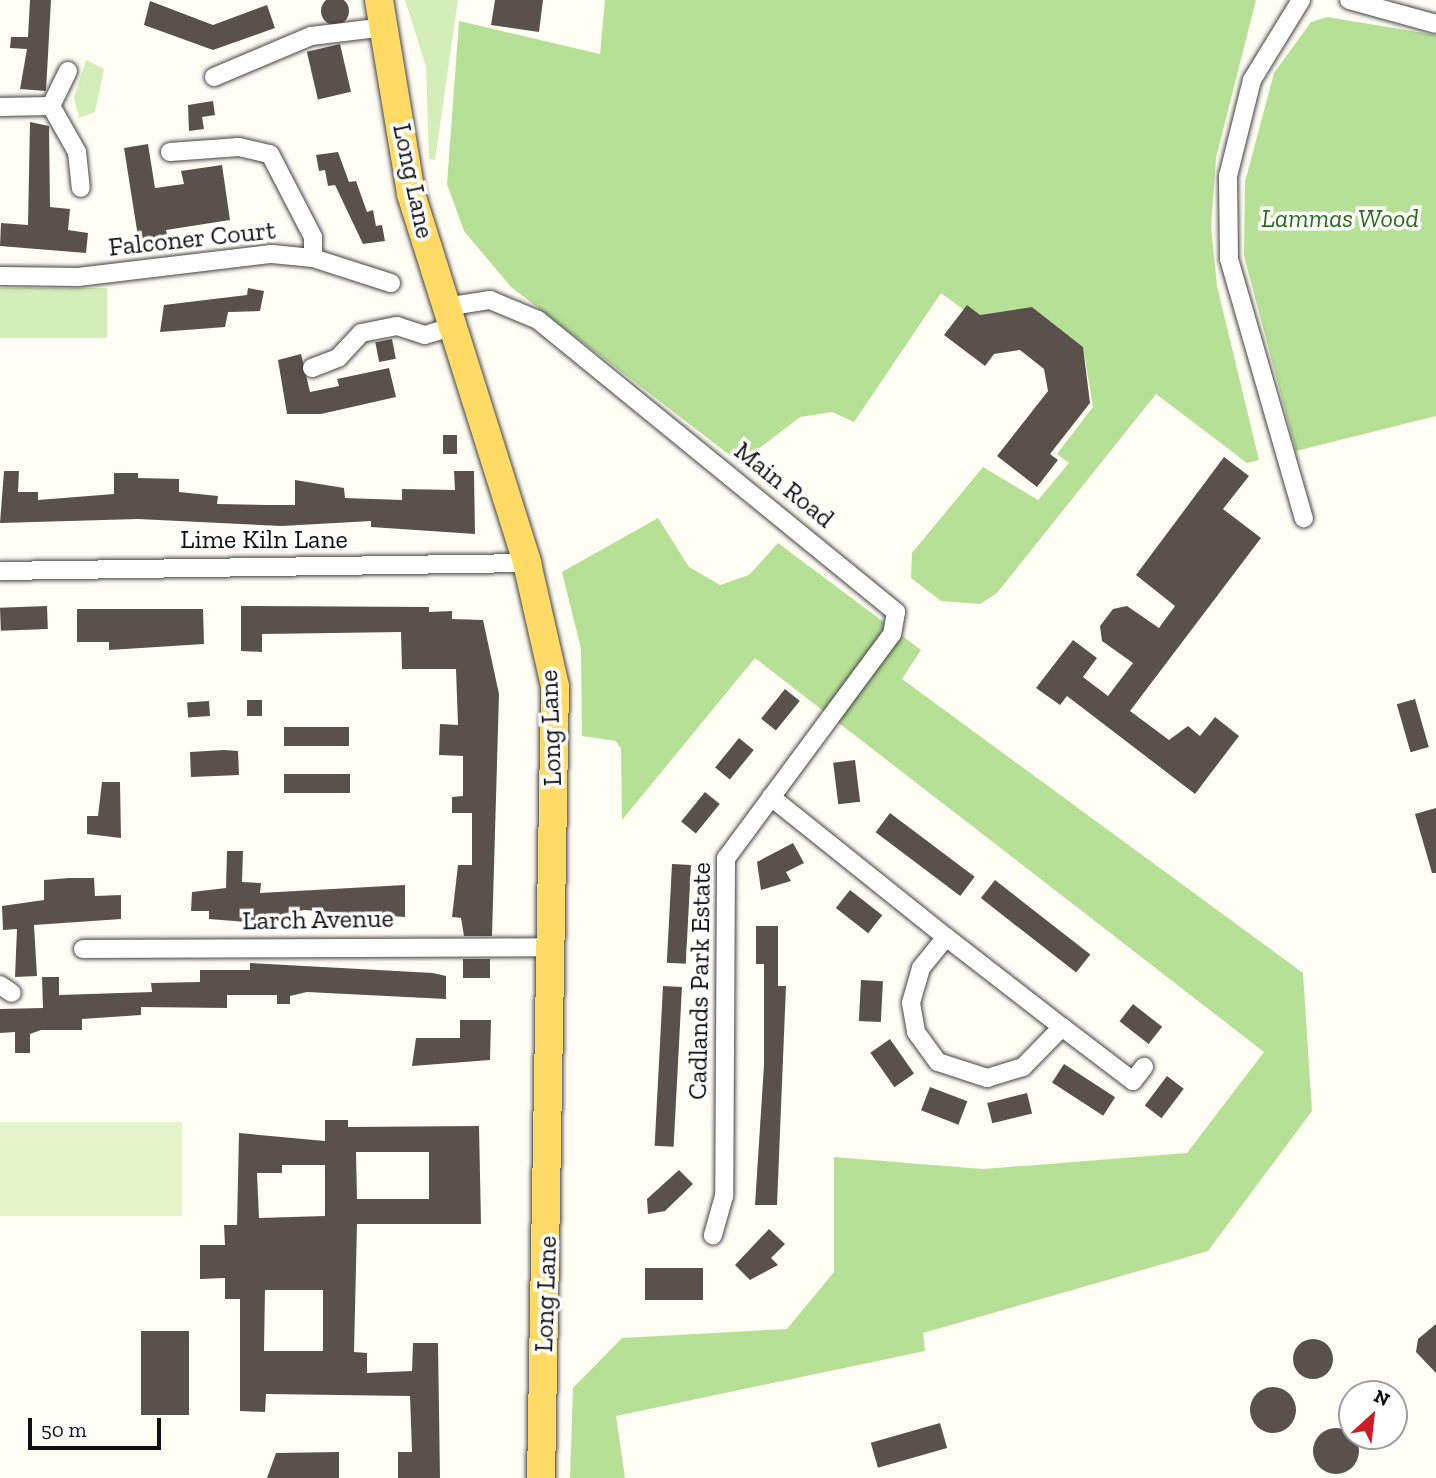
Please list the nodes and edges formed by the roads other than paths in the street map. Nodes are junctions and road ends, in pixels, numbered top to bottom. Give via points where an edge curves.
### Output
1 (1301, 0) edge
2 (1349, 0) edge
3 (382, 14) edge
4 (1436, 24) edge
5 (68, 71) dead end
6 (214, 77) dead end
7 (51, 106) junction
8 (0, 107) edge
9 (170, 152) dead end
10 (81, 188) dead end
11 (313, 258) junction
12 (0, 275) edge
13 (390, 283) dead end
14 (449, 317) junction
15 (312, 369) dead end
16 (1304, 518) dead end
17 (527, 563) junction
18 (0, 571) edge
19 (771, 797) junction
20 (947, 937) junction
21 (553, 947) junction
22 (83, 949) dead end
23 (1062, 1027) junction
24 (1133, 1081) dead end
25 (713, 1235) dead end
26 (541, 1478) edge

1 - 16 street via 1252,80 1228,176 1229,259
2 - 4 street
3 - 6 street via 311,36
3 - 14 main road, Long Lane via 411,194
5 - 7 street
7 - 8 street
7 - 10 street via 77,152
9 - 11 street via 239,147 270,154 313,237
11 - 12 street, Falconer Court via 272,254 78,277
11 - 13 street, Falconer Court
14 - 15 street via 425,335 397,327 360,333 338,358
14 - 17 main road, Long Lane
14 - 19 street, Main Road via 491,300 538,320 896,612 892,634
17 - 18 street, Lime Kiln Lane
17 - 21 main road, Long Lane via 555,687
19 - 20 street
19 - 25 street, Cadlands Park Estate via 724,866 724,1196
20 - 23 street
20 - 23 street via 921,968 911,1003 916,1031 938,1062 961,1074 999,1077 1032,1060
21 - 22 street, Larch Avenue
21 - 26 main road, Long Lane
23 - 24 street

